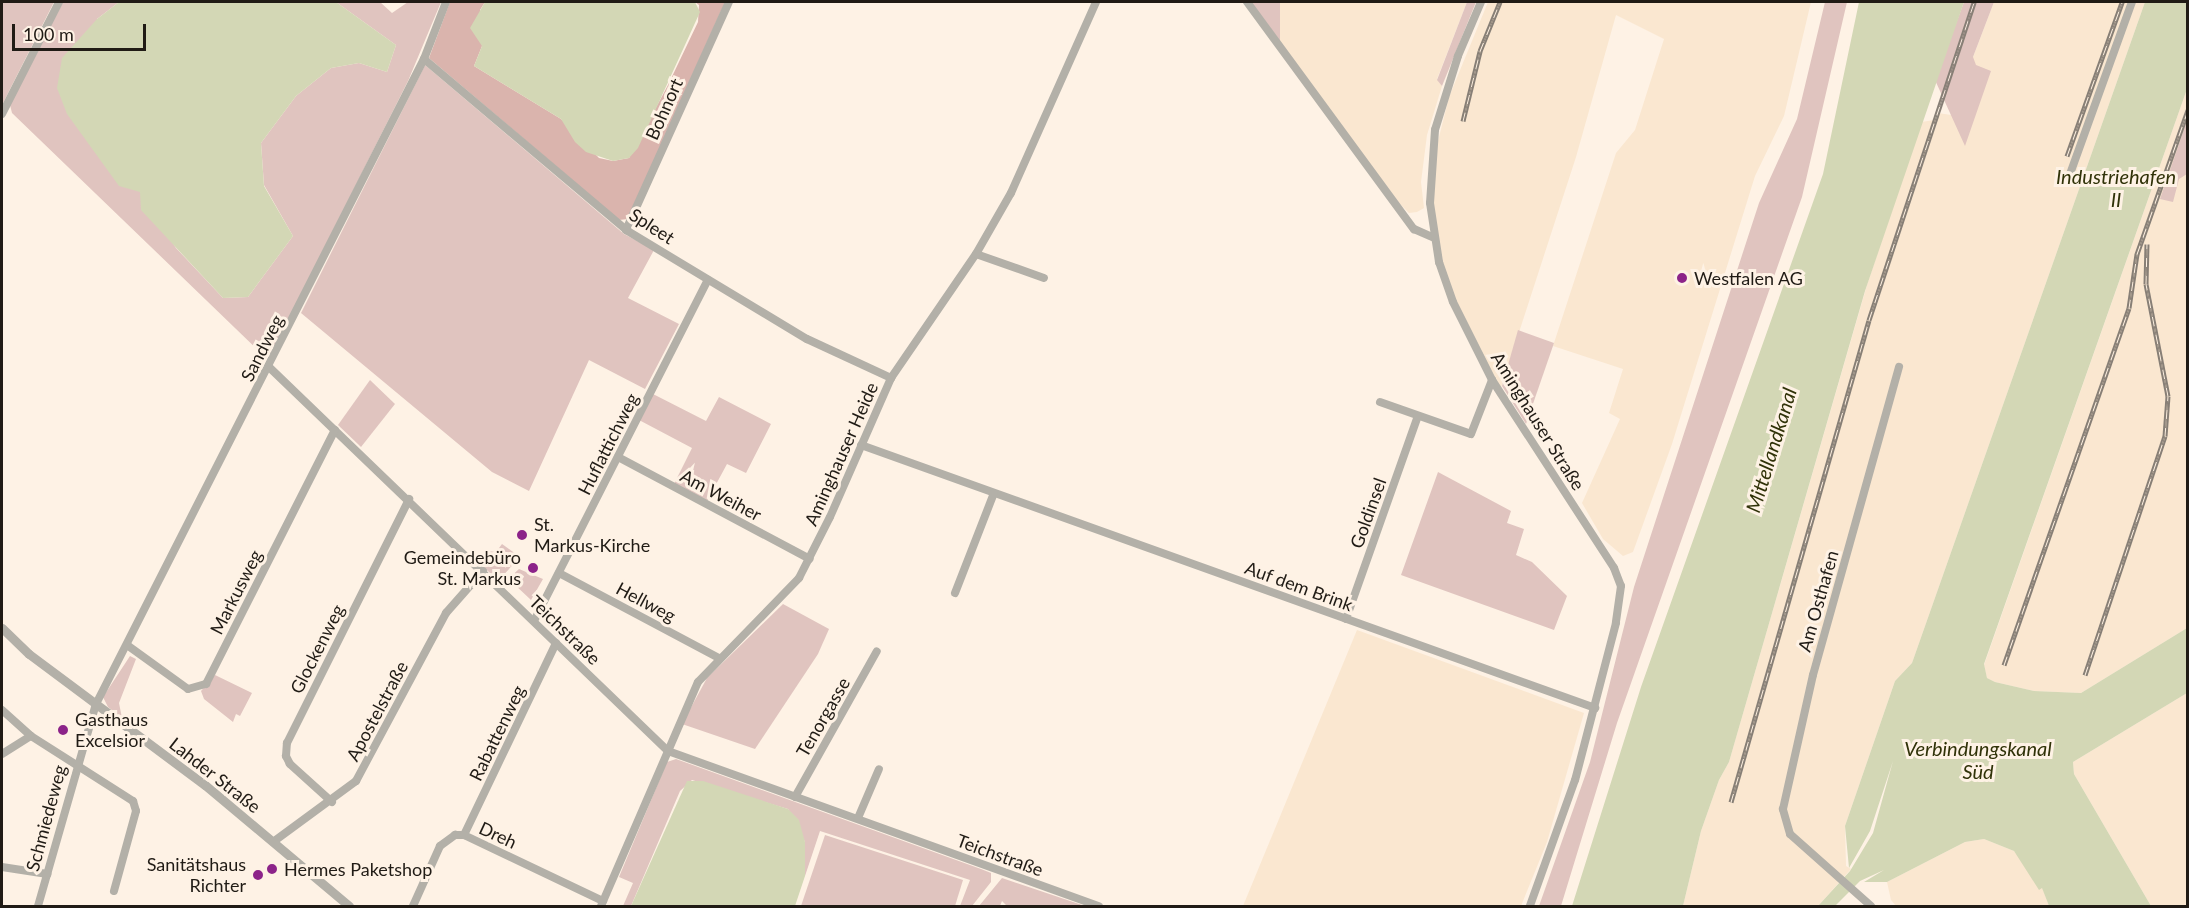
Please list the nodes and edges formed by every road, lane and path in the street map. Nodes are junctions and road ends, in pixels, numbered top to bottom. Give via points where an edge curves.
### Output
1 (59, 2) edge
2 (446, 2) edge
3 (729, 2) edge
4 (1096, 2) edge
5 (1247, 2) edge
6 (1481, 2) edge
7 (2132, 2) edge
8 (424, 59) junction
9 (2, 114) edge
10 (2070, 174) dead end
11 (626, 230) junction
12 (1434, 238) junction
13 (975, 254) junction
14 (1044, 278) dead end
15 (708, 280) junction
16 (270, 368) junction
17 (1899, 368) dead end
18 (891, 378) junction
19 (1492, 380) junction
20 (1380, 402) dead end
21 (1418, 416) junction
22 (335, 430) junction
23 (861, 445) junction
24 (618, 457) junction
25 (994, 493) junction
26 (409, 499) junction
27 (810, 559) junction
28 (483, 571) junction
29 (558, 573) junction
30 (955, 593) dead end
31 (1346, 619) junction
32 (534, 621) junction
33 (2, 628) edge
34 (556, 643) junction
35 (127, 645) junction
36 (877, 651) dead end
37 (719, 658) junction
38 (96, 704) junction
39 (1595, 708) junction
40 (2, 710) edge
41 (31, 736) junction
42 (668, 751) junction
43 (2, 754) edge
44 (76, 765) junction
45 (879, 769) dead end
46 (795, 797) junction
47 (332, 802) junction
48 (858, 818) junction
49 (464, 835) junction
50 (273, 842) junction
51 (2, 867) edge
52 (46, 874) junction
53 (114, 891) dead end
54 (602, 904) edge
55 (38, 906) edge
56 (349, 906) edge
57 (413, 906) edge
58 (1099, 906) edge
59 (1530, 906) edge
60 (1871, 906) edge

1 - 9 street
2 - 8 street, Sandweg
3 - 11 street, Bohnort
4 - 13 street, Aminghauser Heide via 1034,147
5 - 12 street via 1414,229
6 - 12 street, Aminghauser Straße via 1458,56 1436,130 1430,182
7 - 10 street
8 - 11 street, Spleet
8 - 16 street, Sandweg
11 - 15 street, Spleet
12 - 19 street, Aminghauser Straße via 1453,303
13 - 14 street
13 - 18 street, Aminghauser Heide
15 - 18 street, Spleet via 807,339
15 - 24 street, Huflattichweg
16 - 22 street, Teichstraße
16 - 35 street, Sandweg
17 - 60 street, Am Osthafen via 1790,767 1783,809 1785,822 1797,842
18 - 23 street, Aminghauser Heide
19 - 21 street via 1471,434
19 - 39 street, Aminghauser Straße via 1620,580 1620,604
20 - 21 street
21 - 31 street, Goldinsel
22 - 26 street, Teichstraße
22 - 35 street, Markusweg via 206,684 188,689
23 - 25 street, Auf dem Brink
23 - 27 street, Aminghauser Heide
24 - 27 street, Am Weiher
24 - 29 street, Huflattichweg
25 - 30 street
25 - 31 street, Auf dem Brink
26 - 28 street, Teichstraße
26 - 47 street, Glockenweg via 287,743 290,764
27 - 37 street, Aminghauser Heide via 786,596
28 - 32 street, Teichstraße
28 - 47 street, Apostelstraße via 446,613 363,771
29 - 32 street, Huflattichweg
29 - 37 street, Hellweg
31 - 39 street, Auf dem Brink
32 - 34 street, Teichstraße
33 - 38 street, Lahder Straße
34 - 42 street, Teichstraße
34 - 49 street, Rabattenweg
35 - 38 street, Sandweg
36 - 46 street, Tenorgasse
37 - 42 street, Aminghauser Heide via 698,682
38 - 44 street, Schmiedeweg
38 - 50 street, Lahder Straße via 205,785
39 - 59 street, Aminghauser Straße via 1565,810
40 - 41 street
41 - 43 street
41 - 44 street
42 - 46 street, Teichstraße
42 - 54 street, Aminghauser Heide
44 - 52 street, Schmiedeweg
44 - 53 street via 129,797 135,806
45 - 48 street
46 - 48 street, Teichstraße
47 - 50 street, Apostelstraße
48 - 58 street, Teichstraße
49 - 54 street, Dreh
49 - 57 street, Dreh via 455,835 440,846
50 - 56 street, Lahder Straße via 305,873
51 - 52 street
52 - 55 street, Schmiedeweg

